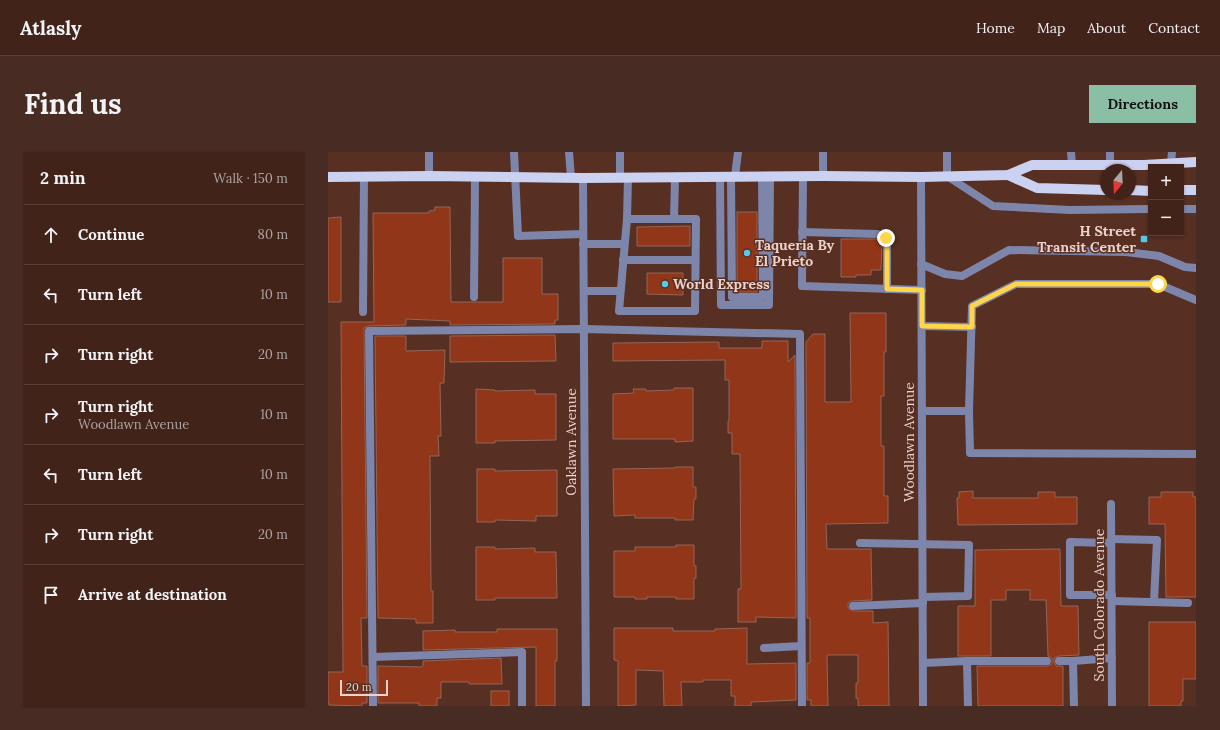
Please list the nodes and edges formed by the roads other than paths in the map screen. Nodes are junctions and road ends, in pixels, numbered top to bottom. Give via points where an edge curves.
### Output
1 (429, 152) edge
2 (514, 152) edge
3 (569, 152) edge
4 (620, 152) edge
5 (738, 152) edge
6 (823, 152) edge
7 (947, 152) edge
8 (1071, 152) edge
9 (1110, 152) edge
10 (1172, 152) edge
11 (1196, 162) edge
12 (1110, 164) edge
13 (1171, 164) joint
14 (1072, 165) junction
15 (1100, 165) edge
16 (1136, 165) edge
17 (1148, 165) edge
18 (1008, 175) junction
19 (429, 176) junction
20 (720, 176) junction
21 (733, 176) junction
22 (766, 176) junction
23 (803, 176) junction
24 (823, 176) junction
25 (947, 176) junction
26 (328, 177) edge
27 (364, 177) junction
28 (475, 177) junction
29 (514, 177) junction
30 (624, 177) junction
31 (675, 177) junction
32 (921, 177) junction
33 (571, 178) junction
34 (583, 178) junction
35 (1100, 190) edge
36 (1136, 190) edge
37 (1184, 190) edge
38 (1196, 190) edge
39 (1148, 191) edge
40 (1148, 209) edge
41 (1184, 209) edge
42 (1196, 209) edge
43 (626, 219) junction
44 (674, 219) junction
45 (802, 232) junction
46 (583, 234) junction
47 (583, 244) junction
48 (624, 244) junction
49 (623, 260) junction
50 (695, 260) junction
51 (922, 264) junction
52 (1196, 268) edge
53 (887, 289) junction
54 (922, 290) junction
55 (584, 291) junction
56 (620, 291) junction
57 (474, 297) dead end
58 (1196, 300) edge
59 (363, 312) dead end
60 (922, 326) junction
61 (972, 327) junction
62 (584, 329) junction
63 (922, 411) junction
64 (969, 411) junction
65 (1196, 454) edge
66 (1111, 504) dead end
67 (1111, 541) junction
68 (860, 543) dead end
69 (923, 544) junction
70 (1112, 598) junction
71 (923, 600) junction
72 (1154, 602) junction
73 (1188, 603) dead end
74 (853, 606) dead end
75 (802, 646) junction
76 (764, 648) dead end
77 (373, 657) junction
78 (1112, 658) junction
79 (967, 661) junction
80 (1047, 661) dead end
81 (1059, 661) dead end
82 (1073, 661) junction
83 (923, 663) junction
84 (373, 706) edge
85 (522, 706) edge
86 (586, 706) edge
87 (802, 706) edge
88 (924, 706) edge
89 (968, 706) edge
90 (1074, 706) edge
91 (1112, 706) edge

1 - 19 street
2 - 29 street
3 - 33 street
4 - 30 street
5 - 21 street
6 - 24 street
7 - 25 street
8 - 14 street
9 - 12 street
10 - 13 street
11 - 13 main road
14 - 15 main road
14 - 18 main road via 1032,165
16 - 17 main road
18 - 25 main road
18 - 35 main road via 1037,188
19 - 27 main road
19 - 28 main road
20 - 21 main road
20 - 22 street via 721,305 769,305
20 - 31 main road
21 - 22 main road
21 - 22 street via 732,297 763,297
22 - 23 main road
23 - 24 main road
23 - 45 street
24 - 32 main road
25 - 32 main road
25 - 40 street via 993,206 1070,210
26 - 27 main road
27 - 59 street
28 - 29 main road
28 - 57 street
29 - 33 main road
29 - 46 street via 518,236
30 - 31 main road
30 - 34 main road
30 - 43 street
31 - 44 street
32 - 51 street, Woodlawn Avenue
33 - 34 main road
34 - 46 street, Oaklawn Avenue
36 - 39 main road
37 - 38 main road
41 - 42 street
43 - 44 street
43 - 48 street
44 - 50 street via 696,219
45 - 53 street via 877,234 886,238
45 - 53 street via 802,286
46 - 47 street, Oaklawn Avenue
47 - 48 street
47 - 55 street, Oaklawn Avenue
48 - 49 street
49 - 50 street
49 - 56 street
50 - 56 street via 695,311 619,311
51 - 52 street via 945,274 962,276 1009,250 1126,252 1159,256 1185,267
51 - 54 street, Woodlawn Avenue
53 - 54 street
54 - 60 street, Woodlawn Avenue
55 - 56 street
55 - 62 street, Oaklawn Avenue
58 - 61 street via 1158,284 1016,284 972,306
60 - 61 street
60 - 63 street, Woodlawn Avenue
61 - 64 street
62 - 75 street via 800,334
62 - 77 street via 369,331
62 - 86 street, Oaklawn Avenue
63 - 64 street
63 - 69 street, Woodlawn Avenue
64 - 65 street via 970,453
66 - 67 street, South Colorado Avenue
67 - 70 street, South Colorado Avenue
67 - 70 street via 1070,542 1070,595
67 - 72 street via 1156,540
68 - 69 street
69 - 71 street, Woodlawn Avenue
69 - 71 street via 968,545 968,596
70 - 72 street
70 - 78 street, South Colorado Avenue
71 - 74 street
71 - 83 street, Woodlawn Avenue
72 - 73 street
75 - 76 street
75 - 87 street
77 - 84 street
77 - 85 street via 522,652
78 - 82 street
78 - 91 street, South Colorado Avenue
79 - 80 street
79 - 83 street
79 - 89 street
81 - 82 street
82 - 90 street
83 - 88 street, Woodlawn Avenue

